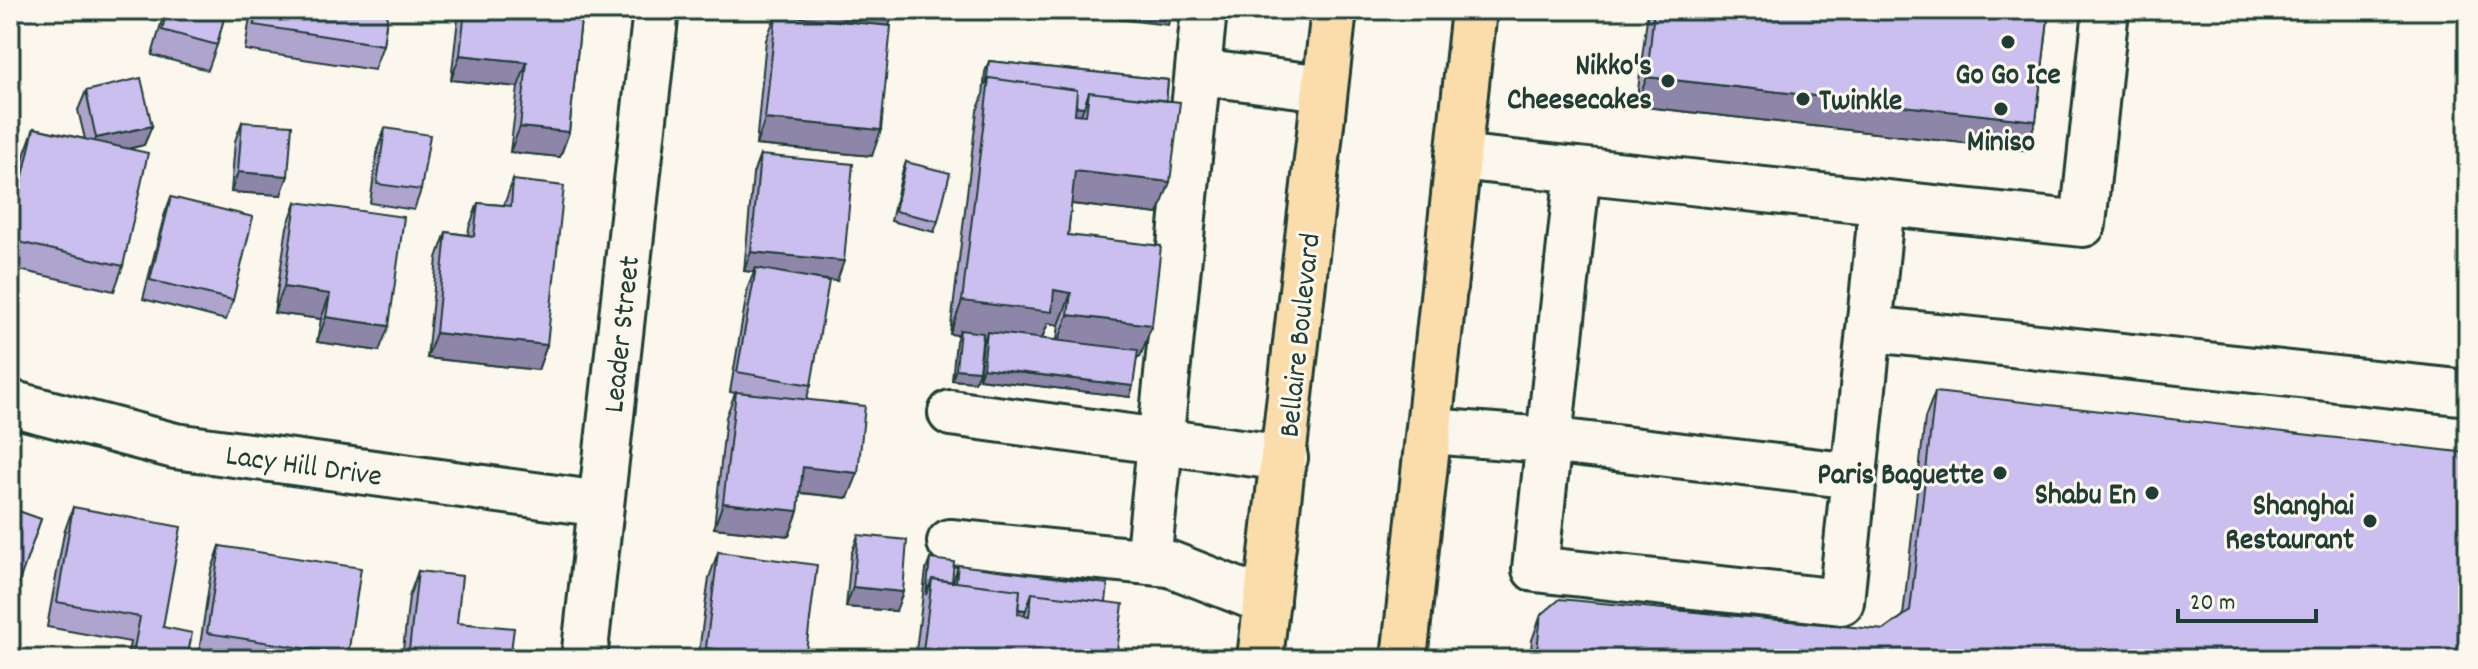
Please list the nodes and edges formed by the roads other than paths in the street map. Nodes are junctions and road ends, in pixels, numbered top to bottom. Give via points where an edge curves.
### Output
1 (656, 10) edge
2 (1204, 10) edge
3 (1334, 10) edge
4 (1474, 10) edge
5 (2106, 10) edge
6 (1198, 72) junction
7 (1324, 88) junction
8 (1458, 157) junction
9 (1578, 170) junction
10 (1882, 203) junction
11 (1871, 329) junction
12 (2468, 393) edge
13 (10, 403) edge
14 (951, 413) dead end
15 (1430, 431) junction
16 (1159, 440) junction
17 (1547, 440) junction
18 (1285, 458) junction
19 (1854, 476) junction
20 (601, 504) junction
21 (950, 542) dead end
22 (1148, 562) junction
23 (1267, 602) junction
24 (584, 659) edge
25 (1260, 659) edge
26 (1404, 659) edge

1 - 20 street, Leader Street
2 - 6 street
3 - 7 main road, Bellaire Boulevard
4 - 8 main road
5 - 10 street via 2083,224
6 - 7 street
6 - 16 street
7 - 18 main road, Bellaire Boulevard
8 - 9 street
8 - 15 main road
9 - 10 street
9 - 17 street
10 - 11 street
11 - 12 street
11 - 19 street
13 - 20 street, Lacy Hill Drive via 175,446
14 - 16 street
15 - 17 street
15 - 26 main road
16 - 18 street
16 - 22 street
17 - 19 street
17 - 19 street via 1535,569 1841,602
18 - 23 main road, Bellaire Boulevard
20 - 24 street, Leader Street
21 - 22 street
22 - 23 street via 1170,564
23 - 25 main road, Bellaire Boulevard

